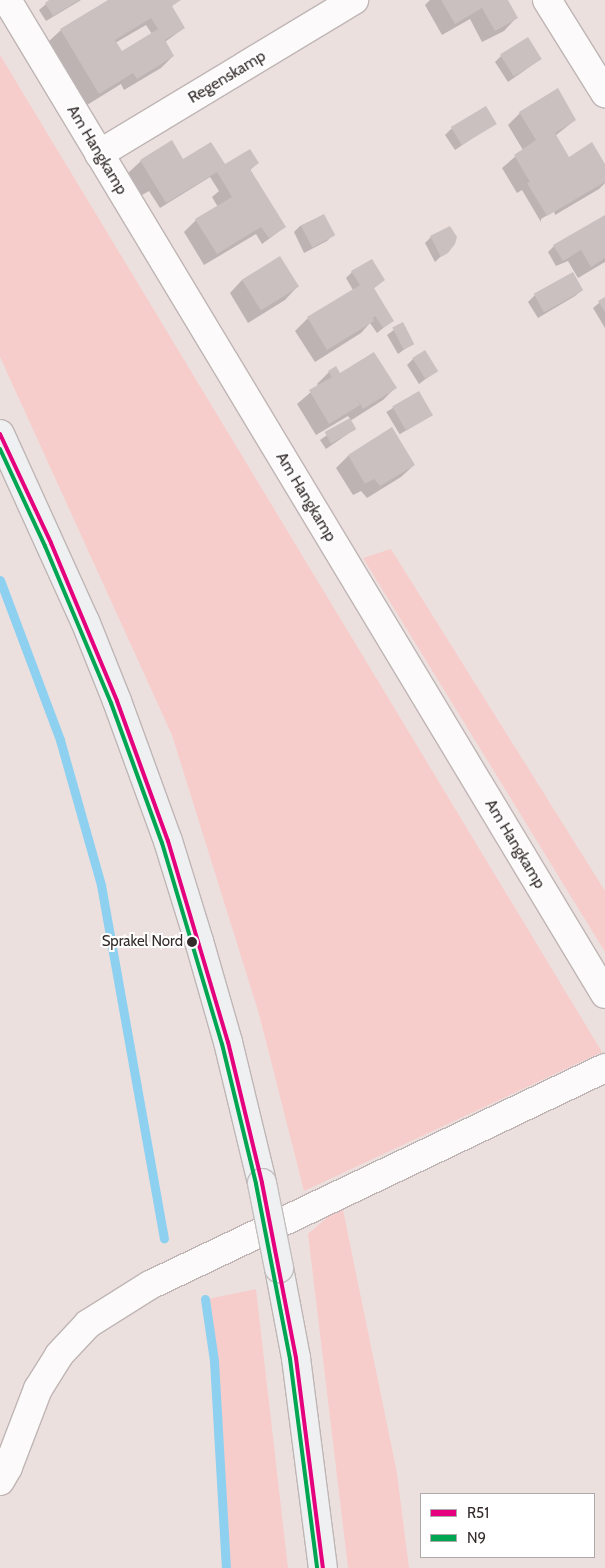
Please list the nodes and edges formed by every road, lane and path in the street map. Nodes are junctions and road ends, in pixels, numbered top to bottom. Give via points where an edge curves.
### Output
1 (7, 0) edge
2 (354, 0) edge
3 (547, 0) edge
4 (605, 93) edge
5 (99, 154) junction
6 (0, 434) edge
7 (605, 994) edge
8 (605, 1068) edge
9 (0, 1481) edge
10 (324, 1568) edge

1 - 5 street, Am Hangkamp
2 - 5 street, Regenskamp
3 - 4 street
5 - 7 street, Am Hangkamp
6 - 10 main road, bridge via 117,701 168,841 228,1042 262,1183 296,1358
8 - 9 street via 150,1285 88,1324 59,1354 38,1389

